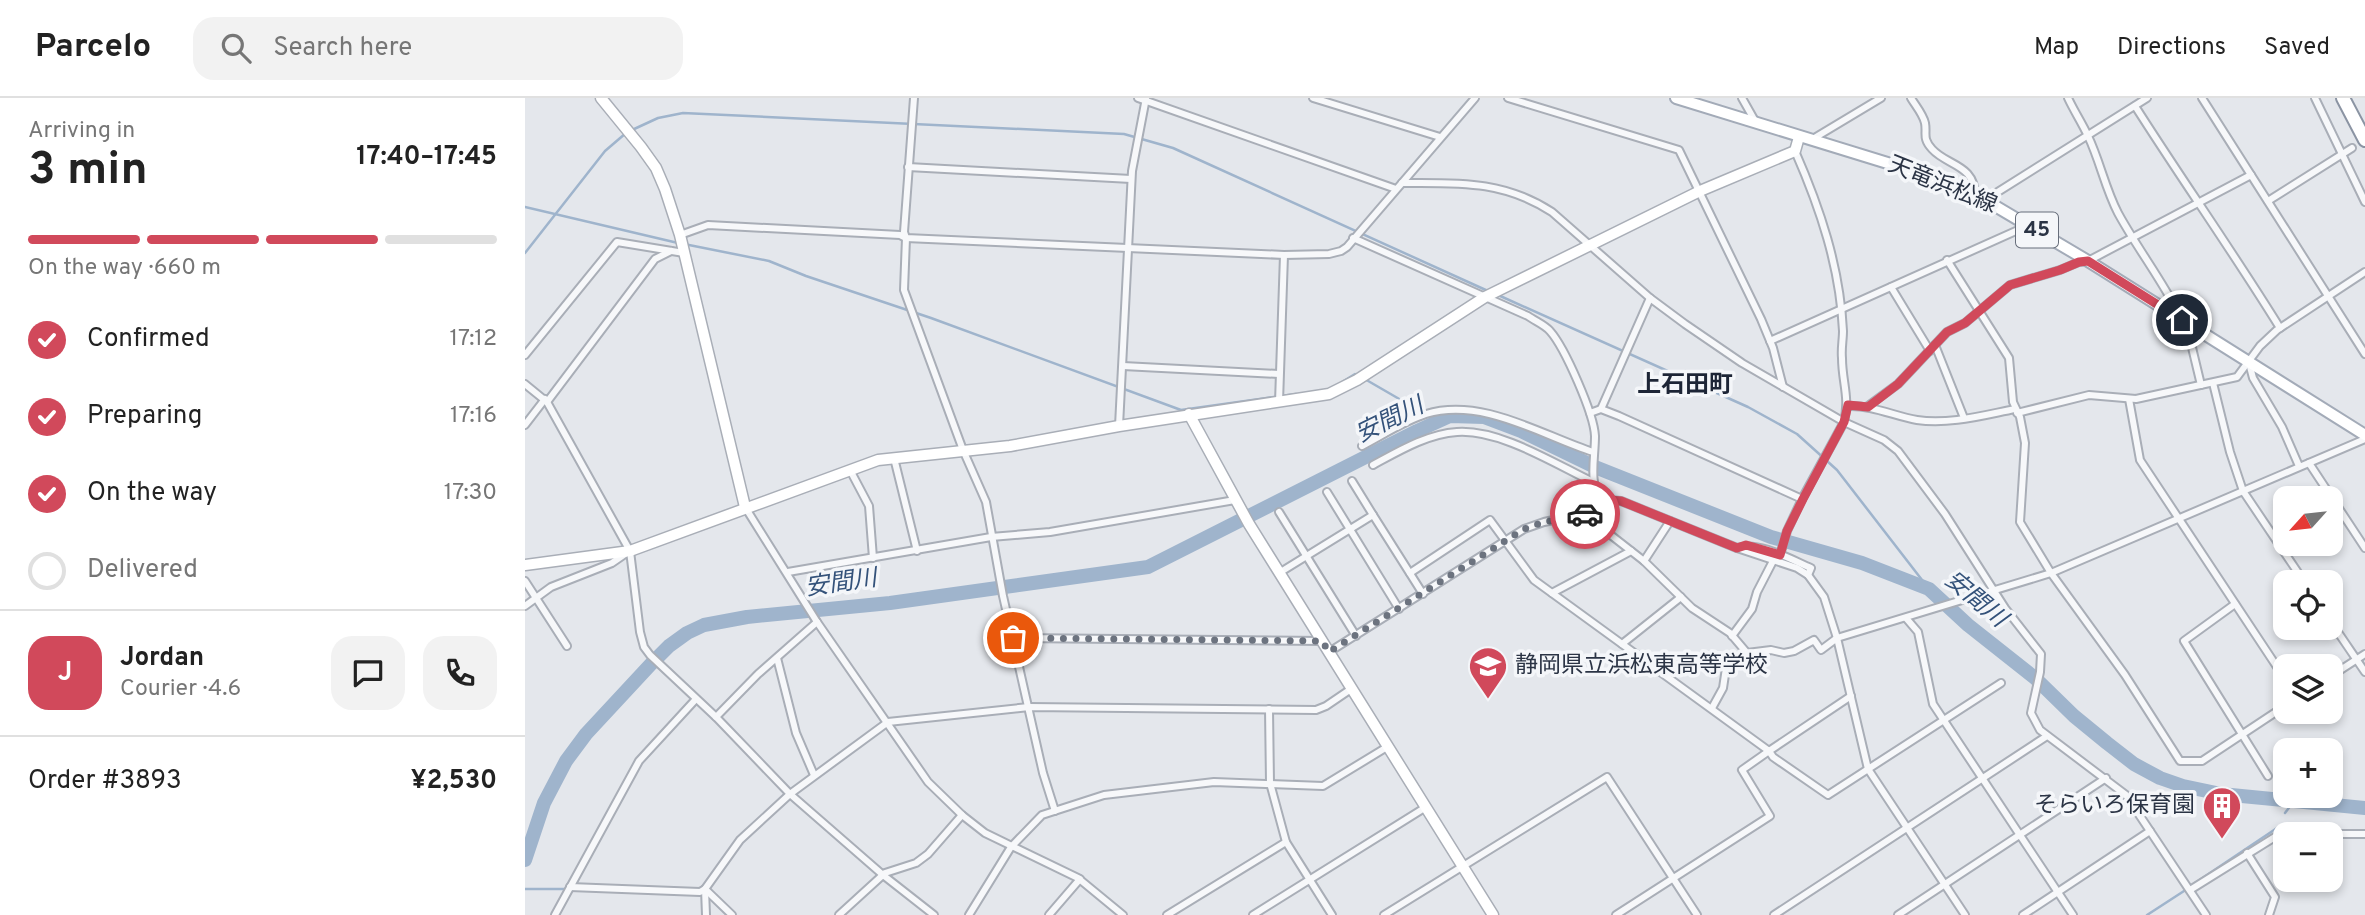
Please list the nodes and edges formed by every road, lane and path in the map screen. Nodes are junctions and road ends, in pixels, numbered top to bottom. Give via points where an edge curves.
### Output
1 (600, 98) edge
2 (914, 98) edge
3 (1138, 98) edge
4 (1313, 98) edge
5 (1475, 98) edge
6 (1508, 98) edge
7 (1676, 98) edge
8 (1742, 98) edge
9 (1881, 98) edge
10 (1911, 98) edge
11 (2068, 98) edge
12 (2147, 98) edge
13 (2202, 98) edge
14 (2315, 98) edge
15 (2344, 98) edge
16 (1146, 99) edge
17 (1701, 102) edge
18 (2135, 106) junction
19 (1756, 123) junction
20 (2088, 136) junction
21 (1440, 137) junction
22 (1799, 137) junction
23 (2365, 139) edge
24 (1811, 140) junction
25 (2352, 148) dead end
26 (1795, 151) junction
27 (2343, 154) junction
28 (908, 167) junction
29 (2251, 175) junction
30 (1131, 180) junction
31 (1402, 183) junction
32 (1396, 189) junction
33 (1700, 191) junction
34 (1980, 198) junction
35 (2268, 201) junction
36 (2365, 202) edge
37 (2199, 204) junction
38 (2028, 225) junction
39 (680, 237) junction
40 (1354, 237) junction
41 (906, 238) junction
42 (2132, 238) junction
43 (1589, 245) junction
44 (1128, 249) junction
45 (671, 251) junction
46 (684, 251) junction
47 (1283, 255) junction
48 (1947, 260) junction
49 (2088, 261) junction
50 (2365, 272) edge
51 (1891, 287) junction
52 (2327, 295) junction
53 (1486, 296) junction
54 (1650, 298) junction
55 (1841, 311) junction
56 (1979, 312) junction
57 (2186, 322) junction
58 (2280, 328) junction
59 (1770, 341) junction
60 (1933, 348) junction
61 (2365, 354) edge
62 (525, 355) edge
63 (2249, 361) junction
64 (1123, 366) junction
65 (1279, 374) junction
66 (2213, 383) junction
67 (525, 384) edge
68 (2201, 385) junction
69 (1783, 387) junction
70 (2129, 399) junction
71 (546, 400) junction
72 (1279, 402) junction
73 (1848, 405) junction
74 (1868, 407) junction
75 (1601, 409) junction
76 (2016, 411) junction
77 (1189, 414) junction
78 (1590, 414) junction
79 (1964, 418) junction
80 (1844, 422) junction
81 (525, 425) edge
82 (1119, 426) junction
83 (2365, 437) edge
84 (1362, 446) dead end
85 (963, 450) junction
86 (1593, 453) junction
87 (894, 458) junction
88 (2309, 463) junction
89 (1373, 466) dead end
90 (2299, 466) junction
91 (850, 470) junction
92 (1352, 481) dead end
93 (1593, 482) junction
94 (2243, 491) junction
95 (1327, 492) dead end
96 (1803, 499) junction
97 (1238, 504) junction
98 (1602, 504) junction
99 (745, 507) junction
100 (1593, 510) junction
101 (1279, 512) dead end
102 (1373, 515) junction
103 (2179, 518) junction
104 (1670, 521) junction
105 (1350, 530) junction
106 (991, 537) junction
107 (1505, 542) junction
108 (1737, 548) junction
109 (2365, 548) edge
110 (630, 551) junction
111 (917, 551) junction
112 (1631, 551) junction
113 (1780, 554) junction
114 (1306, 556) junction
115 (873, 558) junction
116 (1644, 561) junction
117 (1773, 561) junction
118 (525, 565) edge
119 (2296, 570) edge
120 (788, 572) junction
121 (1279, 573) junction
122 (1410, 573) junction
123 (2052, 573) junction
124 (1808, 575) junction
125 (525, 581) edge
126 (1994, 591) junction
127 (1552, 593) junction
128 (1423, 594) junction
129 (1681, 597) junction
130 (535, 599) junction
131 (2235, 604) junction
132 (525, 606) edge
133 (1399, 609) junction
134 (1906, 618) junction
135 (817, 622) junction
136 (1356, 636) junction
137 (1733, 636) junction
138 (1013, 638) junction
139 (1837, 638) junction
140 (2343, 640) edge
141 (1322, 641) junction
142 (1622, 644) junction
143 (567, 646) dead end
144 (1329, 652) junction
145 (1747, 653) junction
146 (2365, 654) edge
147 (777, 657) junction
148 (2356, 659) junction
149 (2273, 661) edge
150 (2343, 668) edge
151 (2365, 672) edge
152 (2001, 683) dead end
153 (1351, 689) junction
154 (1851, 696) junction
155 (696, 699) junction
156 (1029, 707) junction
157 (1712, 708) junction
158 (1269, 709) junction
159 (2273, 714) edge
160 (716, 717) junction
161 (1943, 719) junction
162 (888, 722) junction
163 (2243, 735) junction
164 (2047, 736) junction
165 (1387, 747) junction
166 (1769, 751) junction
167 (1868, 769) junction
168 (814, 775) junction
169 (2268, 776) dead end
170 (1983, 778) junction
171 (2106, 778) junction
172 (1270, 783) junction
173 (790, 794) junction
174 (1426, 807) junction
175 (1055, 811) junction
176 (962, 815) junction
177 (1908, 828) junction
178 (2150, 831) junction
179 (2365, 834) edge
180 (2020, 835) junction
181 (1286, 842) junction
182 (1011, 847) junction
183 (2247, 853) junction
184 (1462, 866) junction
185 (883, 876) junction
186 (1673, 878) junction
187 (1080, 879) junction
188 (1310, 880) junction
189 (1945, 885) junction
190 (569, 888) junction
191 (705, 889) junction
192 (2190, 890) junction
193 (2058, 892) junction
194 (1121, 914) edge
195 (555, 915) edge
196 (706, 915) edge
197 (732, 915) edge
198 (839, 915) edge
199 (935, 915) edge
200 (969, 915) edge
201 (1049, 915) edge
202 (1167, 915) edge
203 (1253, 915) edge
204 (1332, 915) edge
205 (1384, 915) edge
206 (1493, 915) edge
207 (1616, 915) edge
208 (1697, 915) edge
209 (1774, 915) edge
210 (1898, 915) edge
211 (1965, 915) edge
212 (2023, 915) edge
213 (2073, 915) edge
214 (2206, 915) edge
215 (2269, 915) edge

1 - 39 street via 656,168
2 - 28 street
3 - 16 street
4 - 21 street
5 - 21 street
6 - 33 street via 1679,150
7 - 17 main road, 天竜浜松線 / 45
8 - 19 street
9 - 24 street
10 - 34 street via 1925,123 1929,146 1967,173
11 - 20 street
12 - 18 street
13 - 29 street
14 - 27 street
15 - 23 highway
16 - 30 street
16 - 32 street
17 - 19 main road, 天竜浜松線 / 45
18 - 20 street
18 - 37 street
19 - 22 main road, 天竜浜松線 / 45
20 - 34 street
20 - 42 street via 2106,187
21 - 31 street
22 - 24 main road, 天竜浜松線 / 45
22 - 26 street
24 - 34 main road, 天竜浜松線 / 45 via 1907,169
25 - 27 street
26 - 33 street
26 - 55 street via 1822,217
27 - 35 street
27 - 36 street
28 - 30 street
28 - 41 street
29 - 35 street
29 - 37 street
30 - 44 street
31 - 32 street
31 - 43 street via 1464,183 1514,191 1552,212
32 - 40 street
33 - 43 street
33 - 59 street
34 - 38 main road, 天竜浜松線 / 45
35 - 52 street
37 - 42 street
37 - 58 street
38 - 48 street
38 - 49 main road, 天竜浜松線 / 45
39 - 41 street via 708,225
39 - 46 street
40 - 47 street via 1341,251
40 - 53 street
41 - 44 street
41 - 85 street via 904,290
42 - 49 street
42 - 57 street
43 - 53 street
43 - 54 street
44 - 47 street
44 - 64 street
45 - 46 street
45 - 62 street via 617,242
45 - 71 street via 655,259
46 - 99 street
47 - 65 street
48 - 51 street
48 - 56 street
49 - 56 street via 2010,285
49 - 57 main road, 天竜浜松線 / 45
50 - 52 street
51 - 55 street
51 - 60 street
52 - 58 street
52 - 61 street
53 - 72 street via 1357,380 1329,394
53 - 78 street via 1549,330
54 - 69 street
54 - 75 street
55 - 59 street
55 - 73 street via 1841,360
56 - 60 street via 1947,332
56 - 76 street via 2009,358
57 - 63 main road, 天竜浜松線 / 45
57 - 68 street
58 - 63 street
59 - 69 street
60 - 74 street
60 - 79 street
63 - 66 street via 2237,377
63 - 83 main road, 天竜浜松線 / 45
63 - 90 street via 2253,378
64 - 65 street
64 - 82 street
65 - 72 street
66 - 68 street
66 - 94 street
67 - 71 street
68 - 70 street
69 - 80 street
70 - 76 street via 2088,396
70 - 103 street via 2140,460
71 - 81 street
71 - 110 street
72 - 77 street
73 - 74 street
73 - 80 street
74 - 79 street via 1920,420
75 - 78 street
75 - 96 street
76 - 79 street
76 - 123 street via 2025,443 2020,522
77 - 82 street
77 - 97 street
78 - 86 street
80 - 96 street
80 - 126 street via 1898,451
82 - 85 street
83 - 88 street
84 - 86 street via 1426,415 1478,411
85 - 87 street
85 - 106 street via 986,502
86 - 93 street
87 - 91 street
87 - 111 street
88 - 90 street
88 - 109 street
89 - 93 street via 1433,437 1477,433 1505,440
90 - 94 street
91 - 99 street
91 - 115 street via 869,506
92 - 102 street
93 - 98 street
94 - 103 street
94 - 119 street
95 - 105 street
96 - 113 street
97 - 106 street
97 - 121 street
98 - 100 street
98 - 104 street via 1621,501
99 - 110 street
99 - 120 street
100 - 107 street via 1524,529
100 - 112 street via 1603,529
101 - 114 street
102 - 105 street
102 - 122 street
103 - 123 street
103 - 131 street
104 - 108 street
104 - 116 street
105 - 114 street
105 - 133 street
106 - 111 street
106 - 138 street
107 - 122 street via 1490,520
107 - 127 street via 1534,580
107 - 128 street
108 - 113 street via 1746,545
108 - 117 street
110 - 118 street
110 - 130 street
110 - 155 street via 644,647
111 - 115 street
112 - 116 street
112 - 127 street
113 - 124 street via 1811,568
114 - 121 street
114 - 136 street
115 - 120 street
116 - 129 street
117 - 124 street
117 - 137 street via 1752,609
120 - 135 street
121 - 141 street
122 - 128 street
123 - 126 street
123 - 163 street via 2180,761 2202,761
124 - 139 street via 1824,597
125 - 130 street
126 - 134 street
126 - 164 street via 2041,654 2031,713
127 - 142 street
128 - 133 street
129 - 137 street
129 - 142 street
130 - 132 street
130 - 143 street
131 - 149 street
131 - 163 street via 2184,641
133 - 136 street
134 - 139 street
134 - 161 street via 1918,632 1933,704
135 - 147 street
135 - 162 street
136 - 144 street
137 - 145 street
138 - 141 street
138 - 156 street
139 - 145 street via 1821,650 1814,640 1784,653
139 - 154 street
140 - 148 street
141 - 144 street
142 - 157 street
144 - 153 street
145 - 157 street via 1726,668 1723,688
146 - 148 street
147 - 160 street
147 - 168 street via 796,733
148 - 150 street
148 - 151 street
152 - 161 street
153 - 158 street via 1316,710
153 - 165 street
154 - 166 street
154 - 167 street
155 - 160 street
155 - 190 street via 639,761
156 - 158 street
156 - 162 street
156 - 175 street
157 - 166 street
158 - 172 street
159 - 163 street
160 - 173 street
161 - 167 street
161 - 170 street
162 - 168 street
162 - 176 street via 928,782
163 - 169 street
164 - 170 street
164 - 171 street
165 - 172 street via 1323,786
165 - 174 street
166 - 167 street via 1828,794
166 - 186 street via 1742,769 1770,816
167 - 177 street
168 - 173 street
170 - 177 street
170 - 180 street
171 - 178 street via 2126,795
171 - 180 street
172 - 175 street via 1215,782 1122,792
172 - 181 street
173 - 185 street
173 - 191 street via 733,848
174 - 184 street
174 - 188 street
175 - 182 street via 1042,815
176 - 182 street
176 - 185 street via 928,854
177 - 189 street
177 - 209 street
178 - 192 street
178 - 193 street
179 - 183 street via 2324,834 2291,827
180 - 189 street
180 - 193 street
181 - 188 street
181 - 202 street
182 - 187 street
182 - 200 street
183 - 192 street
183 - 215 street via 2275,897
184 - 186 street via 1607,777
184 - 205 street
184 - 206 street
185 - 198 street
185 - 199 street
186 - 207 street
186 - 208 street
187 - 194 street
187 - 201 street
188 - 203 street
188 - 204 street
189 - 210 street
189 - 211 street
190 - 191 street
190 - 195 street
191 - 196 street
191 - 197 street
192 - 214 street
193 - 212 street
193 - 213 street

